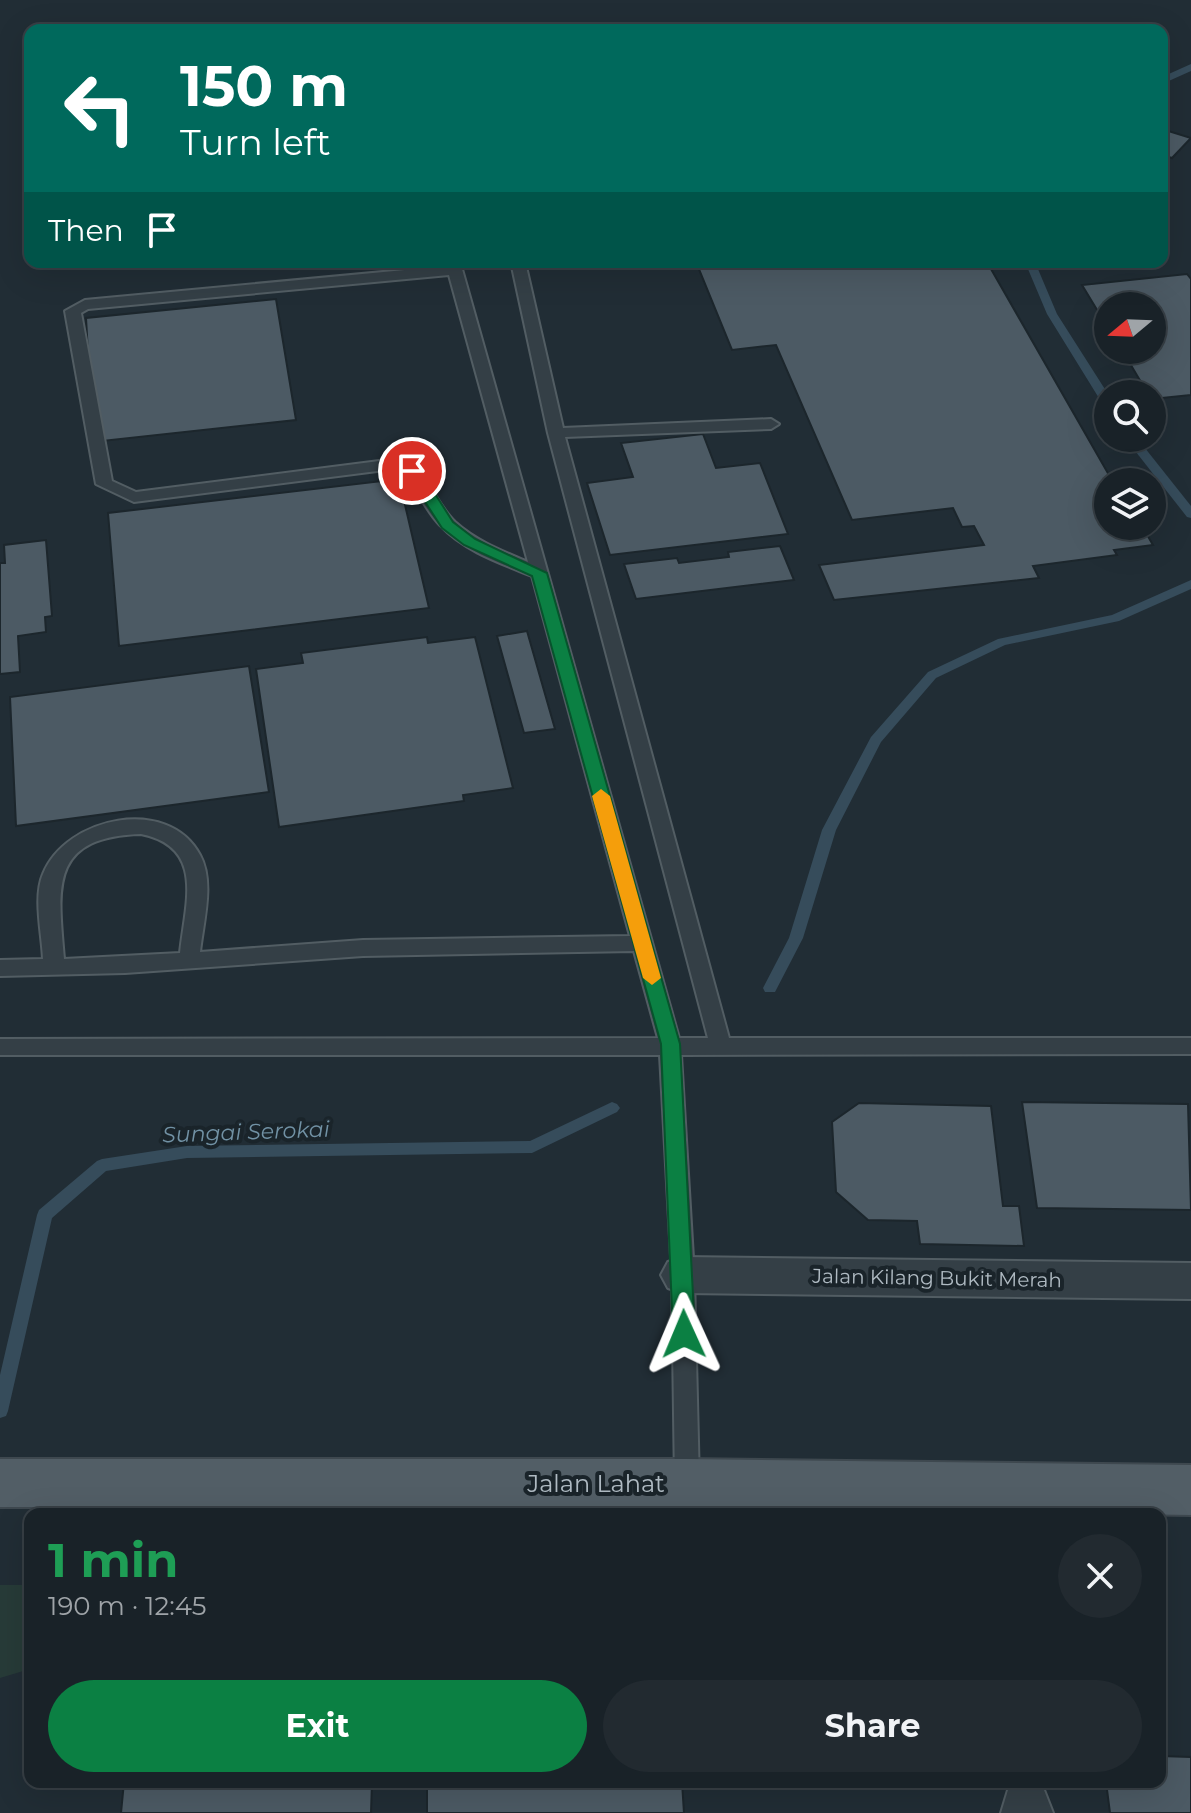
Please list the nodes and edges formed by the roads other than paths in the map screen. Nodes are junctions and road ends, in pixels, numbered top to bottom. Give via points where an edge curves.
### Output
1 (435, 268) edge
2 (455, 268) edge
3 (519, 268) edge
4 (771, 424) dead end
5 (556, 433) junction
6 (539, 573) junction
7 (642, 943) junction
8 (189, 960) junction
9 (54, 966) junction
10 (0, 968) edge
11 (670, 1044) junction
12 (720, 1044) junction
13 (1191, 1046) edge
14 (0, 1047) edge
15 (683, 1275) junction
16 (1191, 1281) edge
17 (15, 1482) edge
18 (687, 1483) junction
19 (1191, 1490) edge

1 - 6 lane via 85,305 73,311 104,484 134,497 395,464 412,471 448,525 469,542
2 - 6 lane
3 - 5 lane
4 - 5 lane
5 - 12 lane
6 - 7 lane
7 - 8 lane via 363,948
7 - 11 lane
8 - 9 lane
8 - 9 lane via 193,858 175,835 133,825 65,851 51,877
9 - 10 lane
11 - 12 lane
11 - 14 lane
11 - 15 lane
12 - 13 lane
15 - 16 street, Jalan Kilang Bukit Merah
15 - 18 lane
17 - 18 main road, Jalan Lahat
18 - 19 main road, Jalan Lahat

